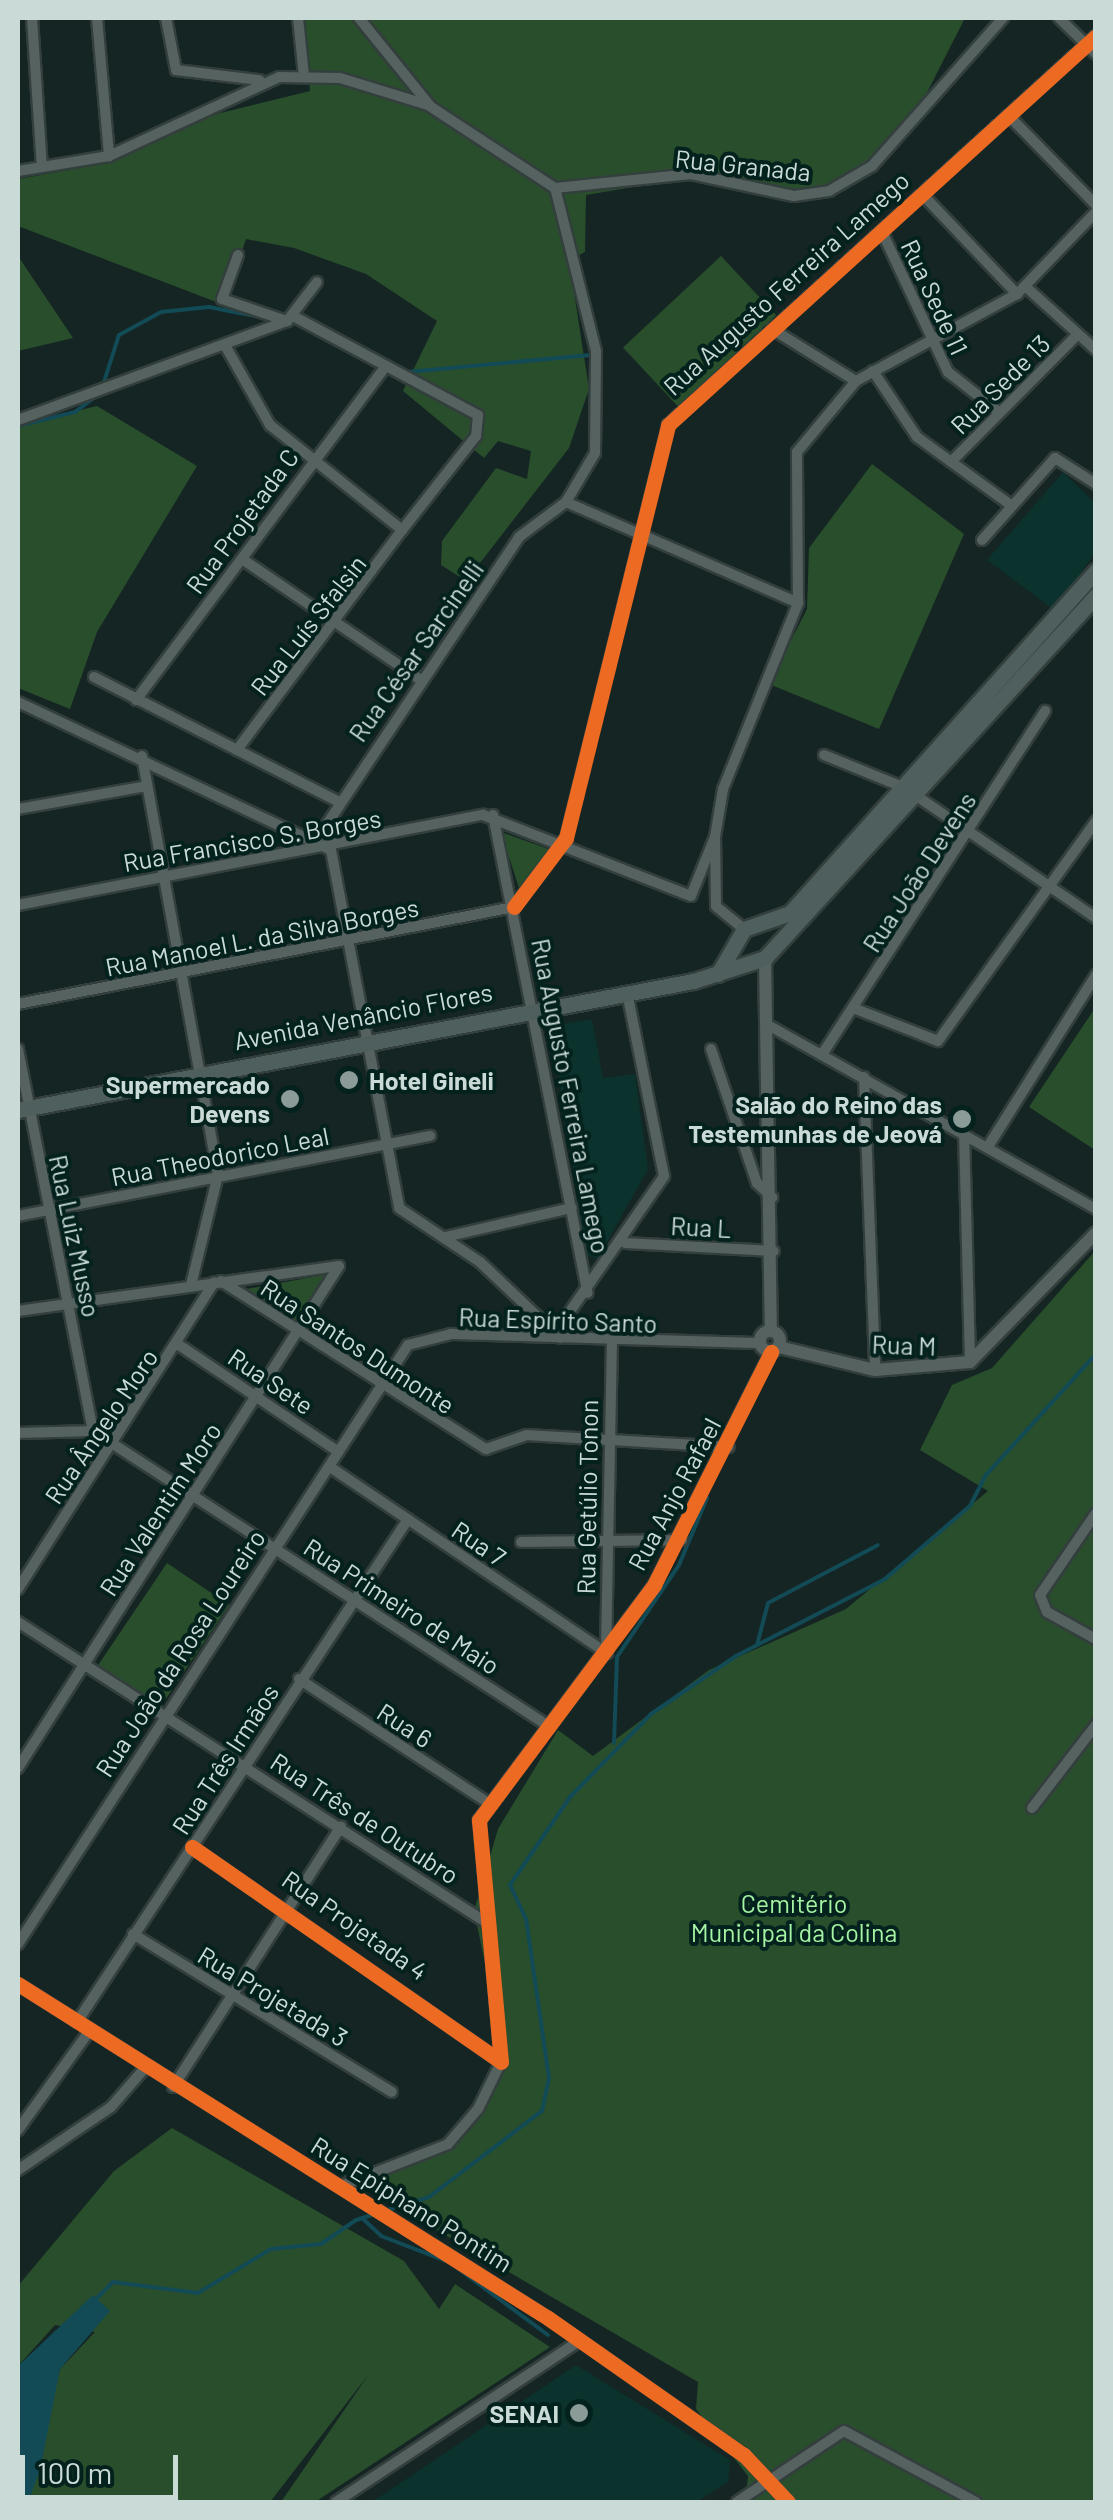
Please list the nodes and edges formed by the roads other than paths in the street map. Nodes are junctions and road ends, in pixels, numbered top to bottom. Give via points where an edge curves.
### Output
1 (32, 18) edge
2 (97, 18) edge
3 (166, 18) edge
4 (298, 18) edge
5 (359, 18) edge
6 (1004, 18) edge
7 (1059, 18) edge
8 (1091, 40) edge
9 (1096, 54) edge
10 (304, 76) junction
11 (264, 81) junction
12 (432, 107) junction
13 (1011, 118) junction
14 (109, 156) junction
15 (42, 168) junction
16 (18, 170) edge
17 (555, 188) junction
18 (922, 196) junction
19 (1096, 209) edge
20 (883, 234) junction
21 (238, 255) dead end
22 (318, 282) dead end
23 (1022, 291) junction
24 (291, 319) junction
25 (772, 329) junction
26 (1078, 334) junction
27 (931, 344) junction
28 (226, 348) junction
29 (1096, 350) edge
30 (384, 368) junction
31 (873, 371) junction
32 (856, 381) junction
33 (999, 412) junction
34 (18, 420) edge
35 (312, 459) junction
36 (951, 462) junction
37 (1096, 484) edge
38 (566, 502) junction
39 (1012, 506) junction
40 (401, 526) junction
41 (634, 534) junction
42 (982, 540) dead end
43 (242, 559) junction
44 (1096, 571) edge
45 (1096, 595) edge
46 (798, 604) junction
47 (333, 622) junction
48 (94, 677) dead end
49 (419, 679) junction
50 (136, 700) junction
51 (18, 702) edge
52 (1045, 711) dead end
53 (237, 750) junction
54 (824, 755) dead end
55 (142, 756) junction
56 (148, 786) junction
57 (909, 791) junction
58 (337, 801) junction
59 (18, 809) edge
60 (494, 815) junction
61 (1096, 821) edge
62 (970, 832) junction
63 (714, 837) junction
64 (1091, 837) edge
65 (317, 839) junction
66 (563, 844) junction
67 (331, 850) junction
68 (162, 874) junction
69 (1047, 883) junction
70 (18, 904) edge
71 (514, 907) junction
72 (1096, 918) edge
73 (746, 930) junction
74 (348, 945) junction
75 (763, 955) junction
76 (179, 973) junction
77 (718, 974) junction
78 (1096, 975) edge
79 (627, 992) junction
80 (18, 1004) edge
81 (853, 1008) junction
82 (535, 1009) junction
83 (768, 1025) junction
84 (366, 1041) junction
85 (711, 1049) dead end
86 (18, 1050) edge
87 (823, 1052) junction
88 (199, 1072) junction
89 (864, 1077) junction
90 (23, 1109) edge
91 (964, 1132) junction
92 (430, 1136) dead end
93 (385, 1145) junction
94 (989, 1145) junction
95 (218, 1175) junction
96 (772, 1198) junction
97 (572, 1208) junction
98 (1096, 1209) edge
99 (49, 1210) junction
100 (18, 1216) edge
101 (1096, 1233) edge
102 (446, 1237) junction
103 (625, 1243) junction
104 (774, 1251) junction
105 (218, 1281) junction
106 (192, 1285) junction
107 (588, 1294) junction
108 (68, 1300) junction
109 (18, 1310) edge
110 (297, 1332) junction
111 (557, 1336) junction
112 (612, 1342) junction
113 (179, 1345) junction
114 (770, 1347) junction
115 (970, 1362) junction
116 (875, 1370) junction
117 (379, 1387) junction
118 (258, 1396) junction
119 (93, 1431) junction
120 (18, 1433) edge
121 (606, 1438) junction
122 (111, 1444) junction
123 (729, 1447) junction
124 (339, 1452) junction
125 (330, 1467) junction
126 (191, 1493) junction
127 (1096, 1513) edge
128 (408, 1519) junction
129 (605, 1540) junction
130 (682, 1540) junction
131 (521, 1542) dead end
132 (274, 1545) junction
133 (18, 1589) edge
134 (356, 1598) junction
135 (18, 1622) edge
136 (1096, 1639) edge
137 (606, 1652) junction
138 (84, 1667) junction
139 (300, 1679) junction
140 (163, 1715) junction
141 (1096, 1725) edge
142 (550, 1727) junction
143 (1083, 1742) junction
144 (1096, 1750) edge
145 (246, 1764) junction
146 (18, 1768) edge
147 (490, 1804) junction
148 (1032, 1808) dead end
149 (341, 1826) junction
150 (192, 1847) junction
151 (288, 1906) junction
152 (487, 1923) junction
153 (133, 1934) junction
154 (18, 1944) edge
155 (18, 1984) edge
156 (230, 1996) junction
157 (77, 2022) junction
158 (90, 2030) junction
159 (501, 2062) junction
160 (146, 2068) junction
161 (173, 2087) junction
162 (392, 2092) dead end
163 (18, 2130) edge
164 (18, 2156) edge
165 (29, 2163) junction
166 (18, 2170) edge
167 (341, 2186) junction
168 (576, 2343) junction
169 (770, 2480) junction
170 (336, 2502) edge
171 (737, 2502) edge
172 (788, 2502) edge
173 (976, 2502) edge

1 - 15 street
2 - 14 street
3 - 11 street via 176,70
4 - 10 street
5 - 12 street
6 - 17 street, Rua Granada via 872,166 819,194 691,174
7 - 8 street
8 - 9 street
8 - 13 street, Rua Augusto Ferreira Lamego
10 - 11 street
10 - 12 street
11 - 14 street
12 - 17 street
13 - 18 street, Rua Augusto Ferreira Lamego
13 - 19 street
14 - 15 street
15 - 16 street
17 - 38 street via 585,291 600,393 595,454
18 - 20 street, Rua Augusto Ferreira Lamego
18 - 23 street
19 - 23 street
20 - 25 street, Rua Augusto Ferreira Lamego
20 - 27 street, Rua Sede 11
21 - 24 street via 224,302
22 - 24 street
23 - 26 street
23 - 27 street
24 - 28 street
24 - 30 street
25 - 32 street
25 - 41 street, Rua Augusto Ferreira Lamego via 668,426
26 - 29 street
26 - 33 street, Rua Sede 13
27 - 31 street
27 - 33 street, Rua Sede 11 via 960,386
28 - 34 street
28 - 35 street via 262,416
30 - 35 street, Rua Projetada C
30 - 40 street, Rua Luís Sfalsin via 482,424
31 - 32 street
31 - 36 street via 905,424
32 - 46 street via 793,463
33 - 36 street, Rua Sede 13
35 - 40 street
35 - 43 street, Rua Projetada C
36 - 39 street
37 - 39 street via 1060,457
38 - 41 street
38 - 49 street, Rua César Sarcinelli via 519,537
39 - 42 street
40 - 47 street, Rua Luís Sfalsin
41 - 46 street
41 - 66 street, Rua Augusto Ferreira Lamego
43 - 47 street
43 - 50 street, Rua Projetada C
44 - 57 main road, Avenida Venâncio Flores
45 - 57 main road, Avenida Venâncio Flores
46 - 63 street via 735,756
47 - 49 street
47 - 53 street, Rua Luís Sfalsin
48 - 50 street
49 - 58 street, Rua César Sarcinelli
50 - 53 street
51 - 55 street
52 - 62 street, Rua João Devens
53 - 58 street
54 - 57 street
55 - 56 street
55 - 65 street
56 - 59 street
56 - 68 street
57 - 62 street
57 - 73 main road, Avenida Venâncio Flores via 790,912
57 - 75 main road, Avenida Venâncio Flores
58 - 65 street, Rua César Sarcinelli
60 - 66 street
60 - 67 street, Rua Francisco S. Borges
60 - 71 street, Rua Augusto Ferreira Lamego
61 - 64 street
62 - 69 street
62 - 81 street, Rua João Devens
63 - 66 street via 696,888 686,896
63 - 73 street via 716,906
64 - 69 street
65 - 67 street
66 - 71 street, Rua Augusto Ferreira Lamego
67 - 68 street, Rua Francisco S. Borges
67 - 74 street
68 - 70 street, Rua Francisco S. Borges
68 - 76 street
69 - 72 street
69 - 81 street via 949,1028 928,1043
71 - 74 street, Rua Manoel L. da Silva Borges
71 - 82 street, Rua Augusto Ferreira Lamego
73 - 75 main road
73 - 75 main road via 738,951
73 - 77 main road
74 - 76 street, Rua Manoel L. da Silva Borges
74 - 84 street
75 - 77 main road, Avenida Venâncio Flores
75 - 83 street
76 - 80 street, Rua Manoel L. da Silva Borges
76 - 88 street
77 - 79 main road, Avenida Venâncio Flores
78 - 94 street
79 - 82 main road, Avenida Venâncio Flores
79 - 103 street via 664,1176
81 - 87 street, Rua João Devens
82 - 84 main road, Avenida Venâncio Flores
82 - 97 street, Rua Augusto Ferreira Lamego
83 - 87 street
83 - 96 street
84 - 88 main road, Avenida Venâncio Flores
84 - 93 street
85 - 96 street via 757,1183
86 - 90 street, Rua Luiz Musso
87 - 89 street
88 - 90 main road, Avenida Venâncio Flores
88 - 95 street
89 - 91 street
89 - 116 street
90 - 99 street, Rua Luiz Musso
91 - 94 street
91 - 115 street
92 - 93 street, Rua Theodorico Leal
93 - 95 street, Rua Theodorico Leal
93 - 102 street via 399,1208
94 - 98 street
95 - 99 street, Rua Theodorico Leal
95 - 106 street
96 - 104 street
97 - 102 street
97 - 107 street, Rua Augusto Ferreira Lamego
99 - 100 street, Rua Theodorico Leal
99 - 108 street, Rua Luiz Musso
101 - 115 street, Rua M
102 - 111 street
103 - 104 street, Rua L
103 - 107 street
104 - 114 street
105 - 106 street
105 - 110 street, Rua Santos Dumonte
105 - 110 street, Rua Valentim Moro via 324,1264 338,1273
105 - 113 street, Rua Ângelo Moro
106 - 108 street
107 - 111 street
108 - 109 street
108 - 119 street, Rua Luiz Musso
110 - 117 street, Rua Santos Dumonte
110 - 118 street, Rua Valentim Moro
111 - 112 street, Rua Espírito Santo
111 - 117 street, Rua Espírito Santo via 424,1340 408,1345
112 - 114 street, Rua Espírito Santo
112 - 121 street, Rua Getúlio Tonon
113 - 118 street, Rua Sete
113 - 122 street, Rua Ângelo Moro
114 - 116 street, Rua M
114 - 123 street, Rua Anjo Rafael
115 - 116 street, Rua M
117 - 121 street, Rua Santos Dumonte via 492,1448 528,1435
117 - 124 street, Rua João da Rosa Loureiro
118 - 124 street, Rua Sete
118 - 126 street, Rua Valentim Moro
119 - 120 street
119 - 122 street, Rua Primeiro de Maio
121 - 123 street
121 - 129 street, Rua Getúlio Tonon
122 - 126 street, Rua Primeiro de Maio
122 - 133 street, Rua Ângelo Moro
123 - 130 street, Rua Anjo Rafael
124 - 125 street, Rua João da Rosa Loureiro
125 - 128 street, Rua 7
125 - 132 street, Rua João da Rosa Loureiro
126 - 132 street, Rua Primeiro de Maio
126 - 138 street, Rua Valentim Moro
127 - 136 street via 1040,1595 1047,1612
128 - 134 street, Rua Três Irmãos
128 - 137 street, Rua 7
129 - 130 street
129 - 131 street
129 - 137 street, Rua Getúlio Tonon
130 - 137 street, Rua Anjo Rafael
132 - 134 street, Rua Primeiro de Maio
132 - 140 street, Rua João da Rosa Loureiro
134 - 139 street, Rua Três Irmãos
134 - 142 street, Rua Primeiro de Maio
135 - 138 street, Rua Três de Outubro
137 - 142 street, Rua Anjo Rafael
138 - 140 street, Rua Três de Outubro
138 - 146 street, Rua Valentim Moro
139 - 145 street, Rua Três Irmãos
139 - 147 street, Rua 6
140 - 145 street, Rua Três de Outubro
140 - 154 street, Rua João da Rosa Loureiro
141 - 143 street
142 - 147 street, Rua Anjo Rafael
143 - 144 street
143 - 148 street
145 - 149 street, Rua Três de Outubro
145 - 150 street, Rua Três Irmãos
147 - 152 street via 476,1836
149 - 151 street
149 - 152 street, Rua Três de Outubro
150 - 151 street, Rua Projetada 4
150 - 153 street, Rua Três Irmãos
151 - 156 street
151 - 159 street, Rua Projetada 4
152 - 159 street
153 - 156 street, Rua Projetada 3
153 - 157 street, Rua Três Irmãos
155 - 157 street, Rua Epiphano Pontim
156 - 161 street
156 - 162 street, Rua Projetada 3
157 - 158 street, Rua Epiphano Pontim
158 - 160 street, Rua Epiphano Pontim
158 - 163 street
159 - 167 street via 478,2109 448,2144
160 - 161 street, Rua Epiphano Pontim
160 - 165 street via 112,2107
161 - 167 street, Rua Epiphano Pontim
164 - 165 street
165 - 166 street
167 - 168 street, Rua Epiphano Pontim
168 - 169 street, Rua Epiphano Pontim
168 - 170 street
169 - 171 street
169 - 172 street, Rua Epiphano Pontim
169 - 173 street via 844,2431

